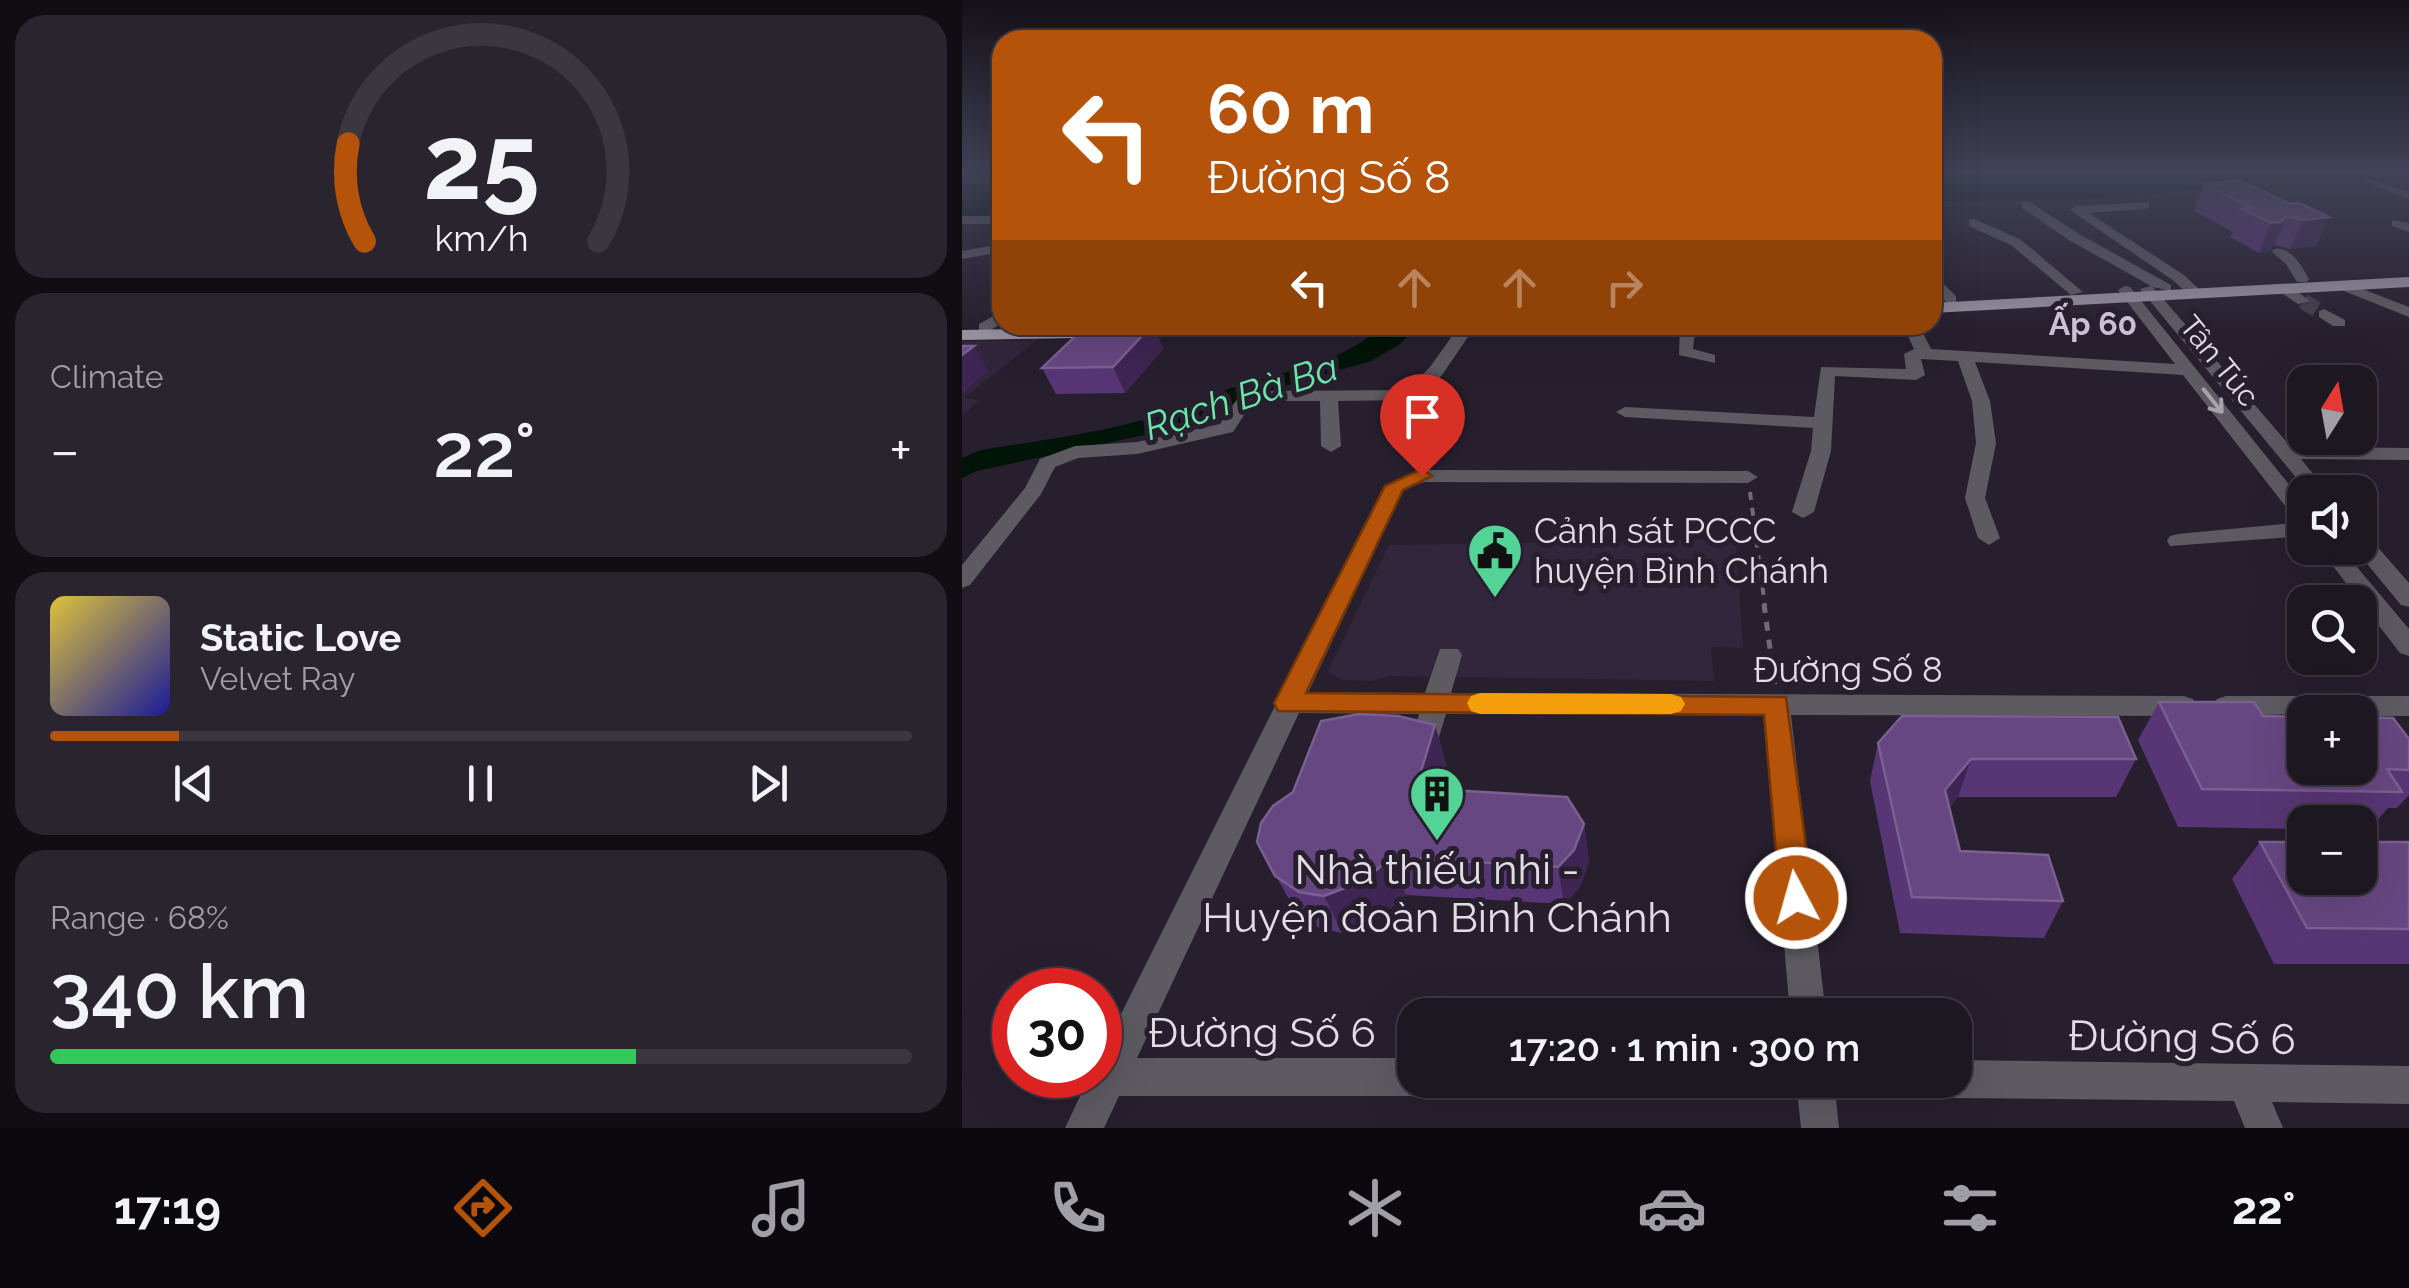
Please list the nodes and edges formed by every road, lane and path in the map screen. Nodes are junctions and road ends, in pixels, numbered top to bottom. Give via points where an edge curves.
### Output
1 (1989, 227) edge
2 (2057, 227) edge
3 (2093, 227) edge
4 (992, 250) edge
5 (2279, 252) dead end
6 (962, 255) edge
7 (2408, 274) edge
8 (2311, 282) junction
9 (2408, 282) edge
10 (2344, 286) junction
11 (1942, 289) edge
12 (2285, 290) junction
13 (2076, 292) junction
14 (2161, 292) junction
15 (1942, 299) edge
16 (1951, 299) junction
17 (2303, 301) tunnel mouth
18 (1942, 307) edge
19 (2324, 314) tunnel mouth
20 (2408, 314) edge
21 (992, 323) edge
22 (2340, 323) dead end
23 (986, 327) junction
24 (992, 327) edge
25 (962, 328) edge
26 (962, 335) edge
27 (992, 335) edge
28 (1461, 335) edge
29 (1687, 335) edge
30 (1916, 335) edge
31 (1926, 354) junction
32 (1964, 356) junction
33 (1710, 358) dead end
34 (2188, 370) junction
35 (1412, 394) junction
36 (1329, 396) junction
37 (1625, 412) dead end
38 (1824, 423) junction
39 (1414, 429) dead end
40 (1331, 446) dead end
41 (2285, 453) junction
42 (2404, 459) edge
43 (2304, 475) edge
44 (1748, 477) joint
45 (2287, 495) edge
46 (1803, 512) dead end
47 (2287, 530) edge
48 (1989, 538) dead end
49 (2178, 540) dead end
50 (2377, 563) edge
51 (2343, 565) edge
52 (962, 580) edge
53 (2408, 600) edge
54 (2408, 647) edge
55 (1449, 656) dead end
56 (1288, 703) junction
57 (1434, 703) junction
58 (1777, 704) junction
59 (2408, 706) edge
60 (1424, 745) edge
61 (1806, 998) edge
62 (1122, 1050) edge
63 (1122, 1077) edge
64 (1397, 1077) edge
65 (1972, 1079) edge
66 (2245, 1083) junction
67 (2408, 1085) edge
68 (1099, 1098) edge
69 (1817, 1098) edge
70 (1084, 1128) edge
71 (1820, 1128) edge
72 (2264, 1128) edge

1 - 13 street
2 - 14 street
3 - 14 street
4 - 6 street
5 - 8 street
7 - 8 main road
8 - 10 main road
8 - 12 main road
8 - 14 main road
9 - 10 main road
10 - 20 street
11 - 16 street
12 - 14 main road
12 - 17 street
13 - 14 main road
13 - 16 main road
14 - 18 main road
14 - 34 street, Tân Túc
14 - 41 street, Tân Túc
15 - 16 main road
19 - 22 street
21 - 23 street
23 - 24 main road
23 - 25 main road
26 - 27 main road
28 - 35 street
29 - 33 street via 1685,352
30 - 31 street
31 - 32 street
31 - 38 street via 1912,354 1916,376 1827,371
32 - 34 street
32 - 48 street via 1981,400 1986,442 1975,498
34 -> 45 street, Tân Túc
35 - 36 street
35 - 39 street via 1422,411
36 - 40 street
36 - 52 street via 1244,402 1226,428 1136,448 1075,452 1047,463 1034,490
37 - 38 street
38 - 46 street
41 - 42 street
41 - 43 street, Tân Túc
44 - 56 street via 1422,476 1395,486
44 - 58 path
47 - 49 street
50 - 53 street
51 - 54 street
55 - 57 street
56 - 57 street, Đường Số 8
56 - 62 street
57 - 58 street, Đường Số 8
57 - 60 street
58 - 59 street, Đường Số 8
58 - 61 street
63 - 64 street, Đường Số 6
65 - 66 street, Đường Số 6
66 - 67 street, Đường Số 6
66 - 72 street
68 - 70 street
69 - 71 street

